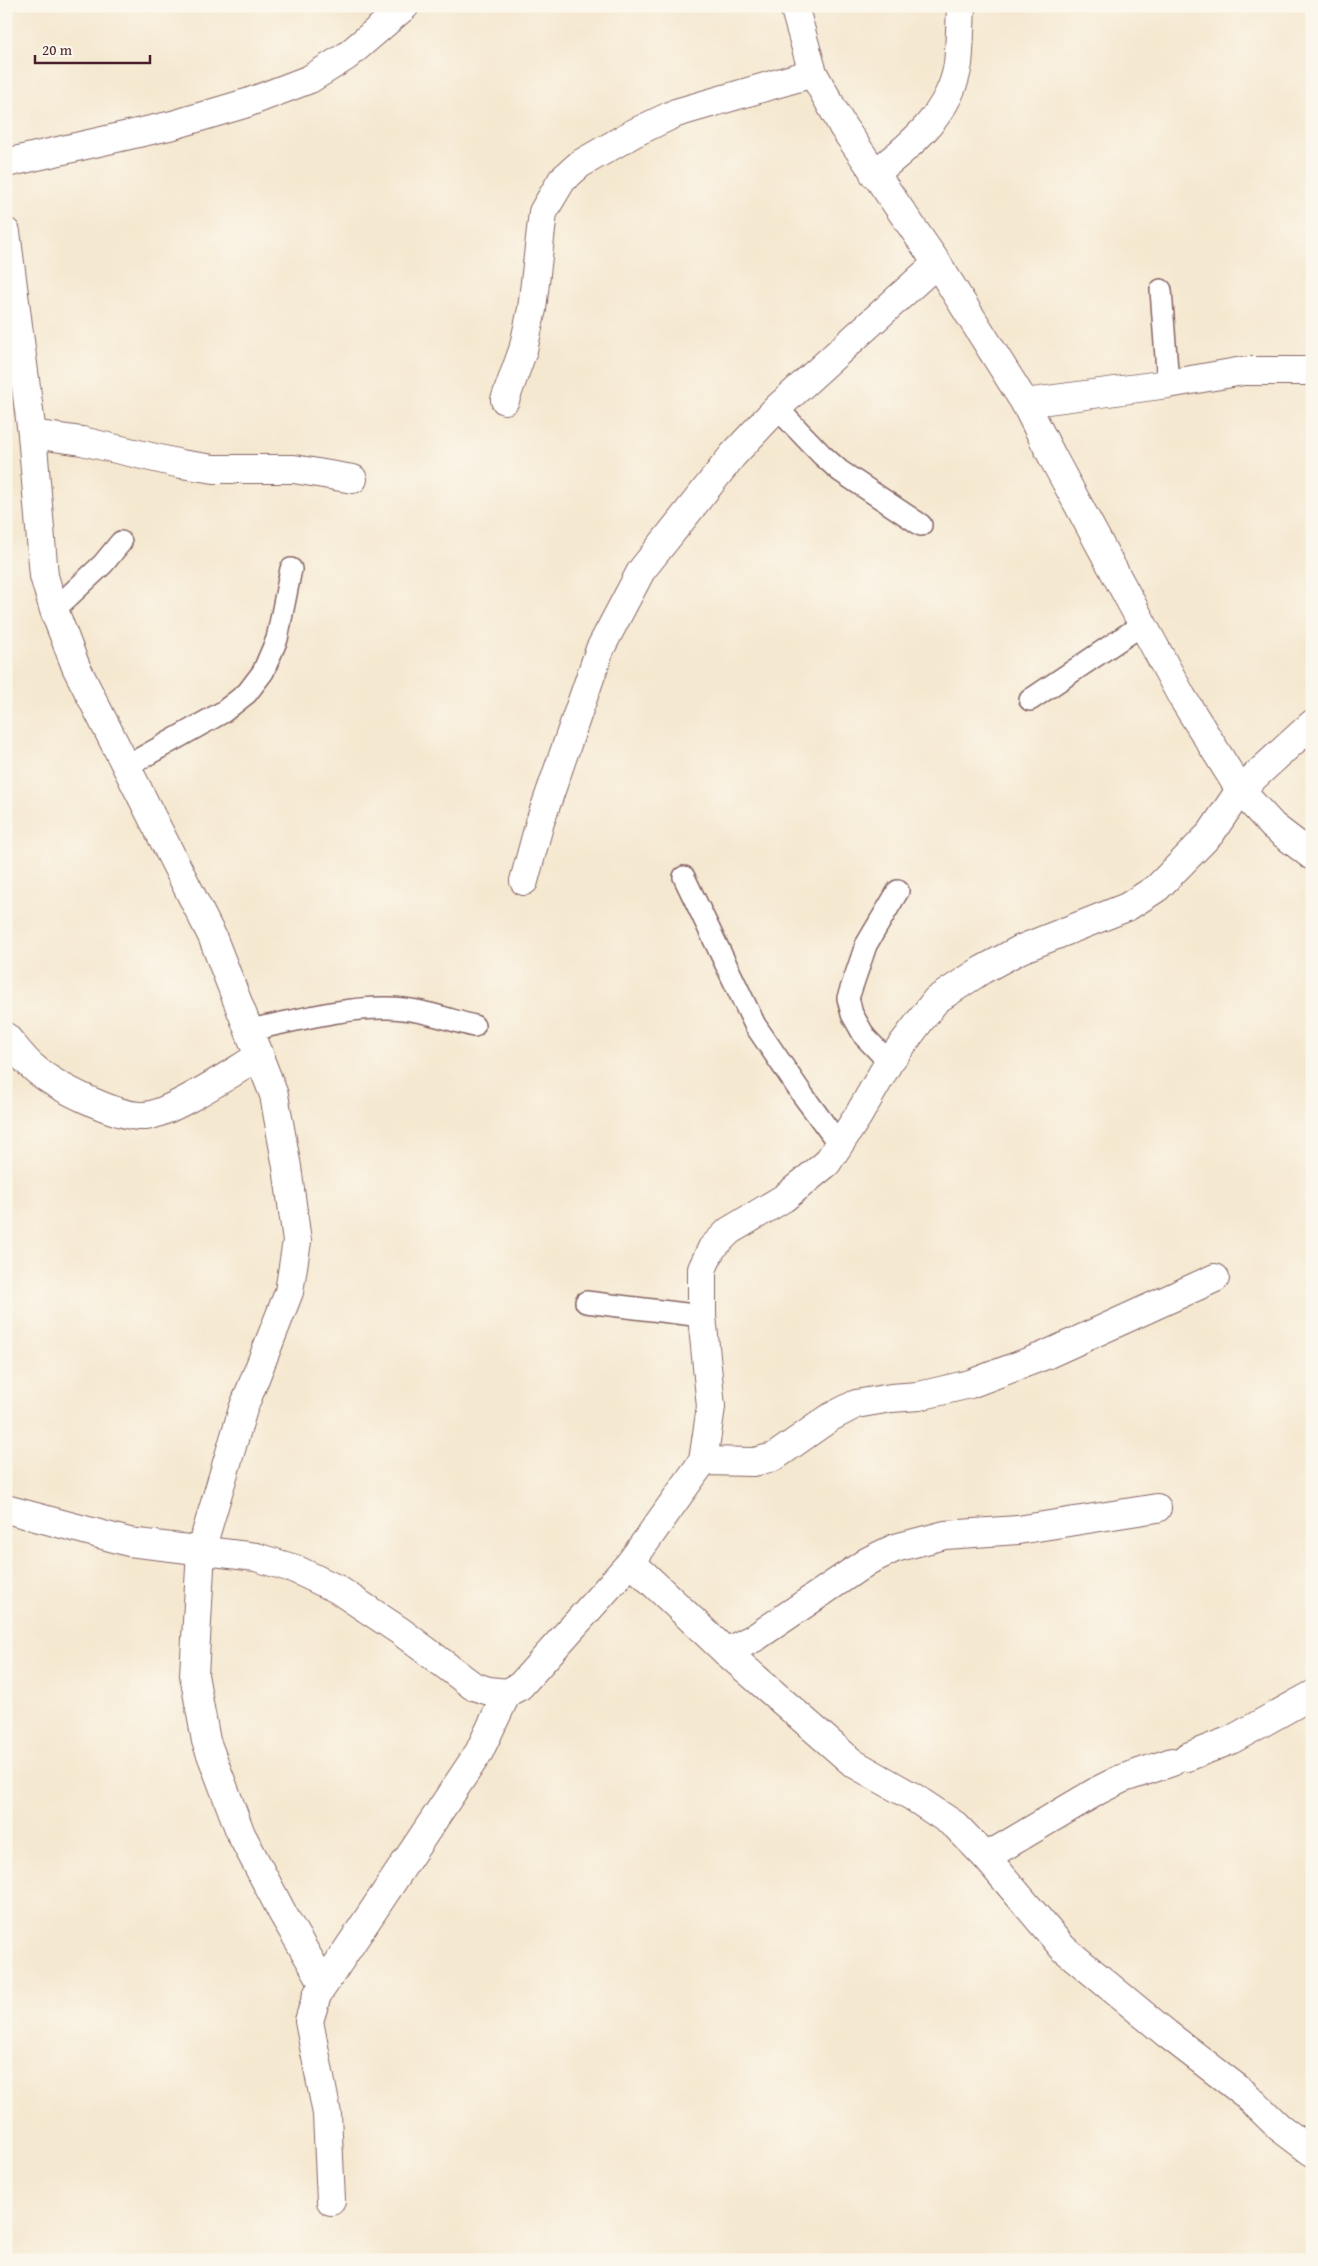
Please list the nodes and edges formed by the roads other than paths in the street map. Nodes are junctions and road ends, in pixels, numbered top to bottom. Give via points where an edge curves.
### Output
1 (405, 6) edge
2 (794, 6) edge
3 (961, 6) edge
4 (814, 73) junction
5 (6, 163) edge
6 (874, 174) junction
7 (6, 232) edge
8 (936, 263) junction
9 (1161, 290) dead end
10 (13, 341) edge
11 (1312, 371) edge
12 (1168, 384) junction
13 (505, 400) dead end
14 (1026, 403) junction
15 (777, 408) junction
16 (32, 434) junction
17 (353, 479) dead end
18 (921, 525) dead end
19 (121, 542) dead end
20 (291, 569) dead end
21 (54, 610) junction
22 (1143, 624) junction
23 (1030, 700) dead end
24 (1312, 724) edge
25 (128, 766) junction
26 (1240, 790) junction
27 (1312, 856) edge
28 (684, 877) dead end
29 (524, 881) dead end
30 (898, 890) dead end
31 (474, 1026) dead end
32 (250, 1030) junction
33 (6, 1037) edge
34 (260, 1056) junction
35 (889, 1062) junction
36 (840, 1144) junction
37 (1215, 1278) dead end
38 (586, 1302) dead end
39 (702, 1316) junction
40 (703, 1461) junction
41 (1157, 1508) dead end
42 (6, 1510) edge
43 (201, 1550) junction
44 (631, 1562) junction
45 (726, 1652) junction
46 (507, 1693) junction
47 (1312, 1695) edge
48 (986, 1857) junction
49 (324, 1984) junction
50 (1312, 2152) edge
51 (331, 2201) dead end

1 - 5 street via 348,56 310,79 173,125
2 - 4 street
3 - 6 street via 958,66 947,96 927,128
4 - 6 street via 842,127
4 - 13 street via 676,113 580,164 562,180 544,212 532,310 523,350
6 - 8 street
7 - 10 street
8 - 14 street
8 - 15 street
9 - 12 lane
10 - 16 street
11 - 12 street via 1243,371
12 - 14 street
14 - 22 street via 1052,458
15 - 18 lane via 840,471
15 - 29 street via 726,463 641,571 627,597 600,649 540,822
16 - 17 street via 82,441 214,469 294,469
16 - 21 street via 44,576
19 - 21 lane via 103,564
20 - 25 lane via 277,639 263,672 247,693 223,712
21 - 25 street via 76,667
22 - 23 lane
22 - 26 street via 1182,697
24 - 26 street
25 - 32 street via 212,936
26 - 27 street via 1273,826
26 - 35 street via 1211,833 1158,888 1127,907 1021,950 982,970 936,1000
28 - 36 lane via 755,1025
30 - 35 lane via 866,945 848,998 852,1014 865,1037
31 - 32 lane via 388,1008 342,1012
32 - 34 street
33 - 34 street via 34,1068 64,1089 121,1113 145,1116 176,1105
34 - 43 street via 274,1095 297,1241 289,1292 242,1408
35 - 36 street
36 - 39 street via 826,1163 784,1198 729,1231 712,1248 702,1269
37 - 40 street via 1046,1356 970,1384 919,1396 856,1404 831,1417 774,1457 754,1462
38 - 39 lane
39 - 40 street via 711,1407
40 - 44 street
41 - 45 street via 1018,1530 945,1535 895,1548 868,1561 756,1638
42 - 43 street via 129,1542
43 - 46 street via 256,1557 295,1569 337,1589 473,1686
43 - 49 street via 194,1675 206,1740 241,1834
44 - 45 street
44 - 46 street via 520,1686
45 - 48 street via 852,1762 955,1825
46 - 49 street via 479,1752
47 - 48 street via 1231,1740 1098,1790
48 - 50 street via 1063,1948
49 - 51 street via 309,2021 327,2114

